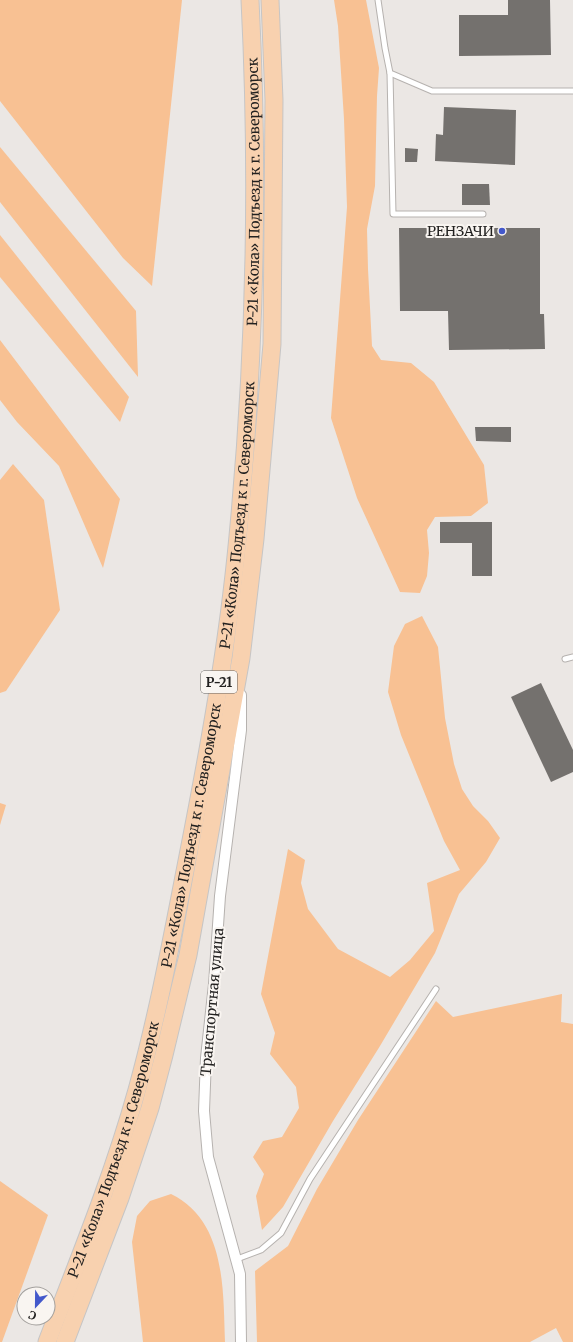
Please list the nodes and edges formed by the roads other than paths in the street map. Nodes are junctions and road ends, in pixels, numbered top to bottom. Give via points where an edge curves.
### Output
1 (250, 0) edge
2 (270, 0) edge
3 (378, 0) edge
4 (390, 73) junction
5 (573, 91) edge
6 (483, 214) dead end
7 (573, 657) edge
8 (241, 658) junction
9 (565, 659) dead end
10 (436, 989) dead end
11 (237, 1259) junction
12 (47, 1342) edge
13 (66, 1342) edge
14 (241, 1342) edge

1 - 12 main road, Р-21 «Кола» Подъезд к г. Североморск / Р-21 via 254,181 252,341 238,537 222,668 164,979 137,1090 104,1192
2 - 8 main road, Р-21 «Кола» Подъезд к г. Североморск / Р-21 via 274,100 272,344 255,539
3 - 4 lane
4 - 5 lane via 432,91
4 - 6 lane via 393,214
7 - 9 lane
8 - 11 street, Транспортная улица via 241,730 220,896 204,1111 208,1157
8 - 13 main road, Р-21 «Кола» Подъезд к г. Североморск / Р-21 via 189,948 164,1055 150,1108 122,1190
10 - 11 lane via 310,1178 281,1233 261,1250
11 - 14 street, Транспортная улица via 240,1274

